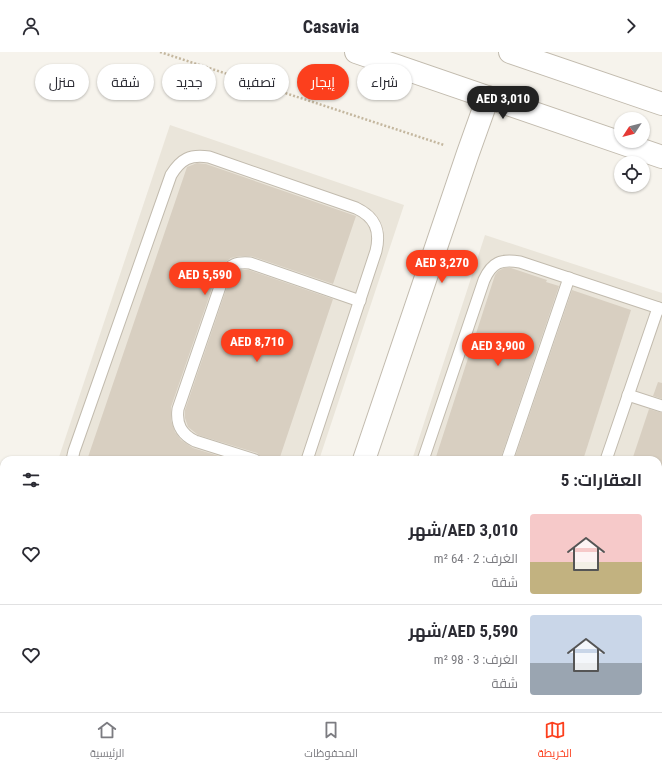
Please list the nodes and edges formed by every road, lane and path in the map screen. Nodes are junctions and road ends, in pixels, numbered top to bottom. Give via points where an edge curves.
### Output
1 (160, 52) edge
2 (356, 52) edge
3 (510, 52) edge
4 (488, 97) junction
5 (662, 104) edge
6 (468, 153) junction
7 (662, 157) edge
8 (569, 278) junction
9 (360, 301) junction
10 (660, 308) edge
11 (628, 395) junction
12 (662, 406) edge
13 (73, 456) edge
14 (242, 456) edge
15 (308, 456) edge
16 (365, 456) edge
17 (424, 456) edge
18 (508, 456) edge
19 (607, 456) edge

1 - 6 path
2 - 4 street
3 - 5 street
4 - 6 street
4 - 7 street
6 - 16 street
8 - 10 lane
8 - 17 lane via 508,260 498,262 489,270
8 - 18 lane
9 - 13 lane via 379,240 373,220 366,213 209,157 191,157 182,161 171,175
9 - 14 lane via 250,263 242,262 228,268 180,401 177,417 178,425 188,437
9 - 15 lane
10 - 11 lane
11 - 12 lane
11 - 19 lane

